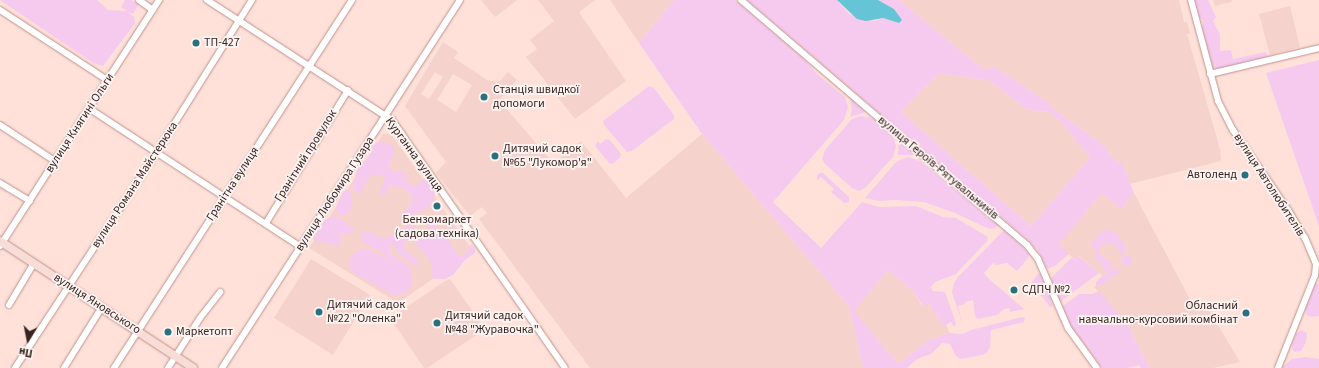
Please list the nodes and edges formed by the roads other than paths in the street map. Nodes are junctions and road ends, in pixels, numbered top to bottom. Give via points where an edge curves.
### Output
1 (139, 0) edge
2 (159, 0) edge
3 (207, 0) edge
4 (252, 0) edge
5 (352, 0) edge
6 (460, 0) edge
7 (741, 0) edge
8 (1191, 0) edge
9 (0, 10) edge
10 (153, 10) junction
11 (239, 20) junction
12 (1319, 48) edge
13 (310, 66) junction
14 (1210, 74) junction
15 (107, 80) junction
16 (348, 90) junction
17 (90, 109) junction
18 (386, 115) junction
19 (0, 126) edge
20 (156, 153) junction
21 (55, 161) junction
22 (0, 182) edge
23 (225, 197) junction
24 (30, 201) junction
25 (266, 223) junction
26 (1, 243) edge
27 (301, 247) junction
28 (34, 263) junction
29 (69, 286) junction
30 (220, 292) dead end
31 (9, 305) dead end
32 (102, 307) junction
33 (137, 331) junction
34 (175, 356) junction
35 (15, 368) edge
36 (64, 368) edge
37 (114, 368) edge
38 (168, 368) edge
39 (193, 368) edge
40 (222, 368) edge
41 (565, 368) edge
42 (1097, 368) edge
43 (1278, 368) edge

1 - 10 street
2 - 10 street, вулиця Княгині Ольги
3 - 11 street, Курганна вулиця
4 - 11 street, вулиця Романа Майстерюка
5 - 13 street, Гранітна вулиця
6 - 18 street, вулиця Любомира Гузара
7 - 42 street, вулиця Героїв-Рятувальників via 1027,245 1038,259 1068,328
8 - 14 street, вулиця Автолюбителів
9 - 15 street
10 - 15 street, вулиця Княгині Ольги
11 - 13 street, Курганна вулиця
11 - 20 street, вулиця Романа Майстерюка
12 - 14 street
13 - 16 street, Курганна вулиця
13 - 23 street, Гранітна вулиця
14 - 43 street, вулиця Автолюбителів via 1218,101 1233,130 1288,210 1305,238 1316,264 1315,275
15 - 17 street, вулиця Княгині Ольги
16 - 18 street, Курганна вулиця
16 - 25 street, Гранітний провулок
17 - 20 street
17 - 21 street, вулиця Княгині Ольги
18 - 27 street, вулиця Любомира Гузара
18 - 41 street, Курганна вулиця via 431,174
19 - 21 street
20 - 23 street
20 - 29 street, вулиця Романа Майстерюка
21 - 24 street, вулиця Княгині Ольги
22 - 24 street
23 - 25 street
23 - 33 street, Гранітна вулиця
24 - 26 street, вулиця Княгині Ольги
25 - 27 street
26 - 28 main road, вулиця Яновського
27 - 40 street, вулиця Любомира Гузара
28 - 29 main road, вулиця Яновського
28 - 31 street
29 - 32 main road, вулиця Яновського
29 - 35 street, вулиця Романа Майстерюка
30 - 34 street
32 - 33 main road, вулиця Яновського
32 - 36 street
33 - 34 main road, вулиця Яновського
33 - 37 street, Гранітна вулиця
34 - 38 street
34 - 39 main road, вулиця Яновського

